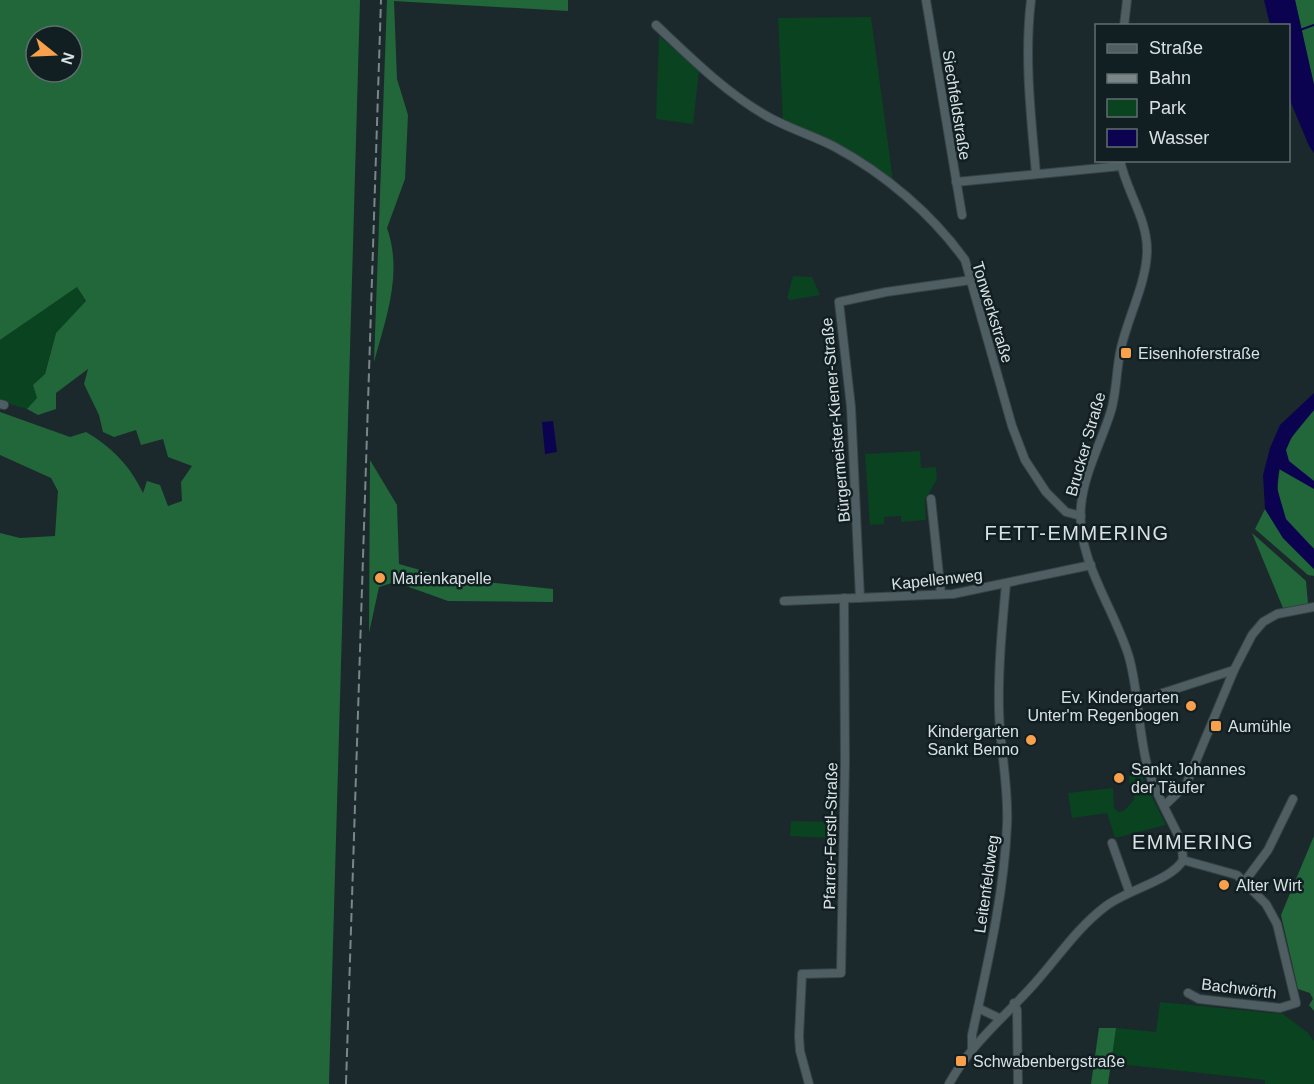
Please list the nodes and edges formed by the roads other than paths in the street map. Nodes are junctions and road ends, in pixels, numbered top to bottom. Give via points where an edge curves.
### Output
1 (926, 0) edge
2 (1031, 0) edge
3 (1126, 0) edge
4 (1124, 24) edge
5 (656, 25) dead end
6 (1120, 163) edge
7 (1036, 174) junction
8 (956, 182) junction
9 (962, 215) dead end
10 (970, 280) junction
11 (931, 499) dead end
12 (1081, 516) junction
13 (1090, 565) junction
14 (1006, 584) junction
15 (941, 594) junction
16 (844, 598) junction
17 (860, 598) junction
18 (784, 601) dead end
19 (1314, 607) edge
20 (1234, 670) junction
21 (1138, 701) junction
22 (1293, 799) dead end
23 (1164, 806) junction
24 (1112, 843) dead end
25 (1183, 860) junction
26 (1245, 882) junction
27 (1129, 891) junction
28 (1188, 993) dead end
29 (1014, 1003) junction
30 (978, 1008) junction
31 (999, 1018) junction
32 (972, 1049) junction
33 (809, 1084) edge
34 (949, 1084) edge
35 (1018, 1084) edge

1 - 8 street, Siechfeldstraße
2 - 7 street via 1028,90
3 - 4 street
5 - 10 street, Tonwerkstraße via 744,101 841,150 894,187 954,244 965,260
6 - 7 street
6 - 12 street, Brucker Straße via 1145,233 1145,264 1120,350 1112,408 1086,478
7 - 8 street
8 - 9 street, Siechfeldstraße
10 - 12 street, Tonwerkstraße via 1025,460 1052,499 1066,512
10 - 17 street, Bürgermeister-Kiener-Straße via 839,302 851,407
11 - 15 street
12 - 13 street, Brucker Straße
13 - 14 street, Kapellenweg
13 - 21 street, Brucker Straße via 1127,650
14 - 15 street, Kapellenweg
14 - 30 street, Leitenfeldweg via 999,660 1007,821 1005,861
15 - 17 street, Kapellenweg
16 - 17 street, Kapellenweg
16 - 18 street, Kapellenweg
16 - 33 street, Pfarrer-Ferstl-Straße via 841,973 802,974 799,1036
19 - 20 street via 1277,614 1263,622
20 - 21 street
20 - 23 street via 1186,785
21 - 23 street, Brucker Straße via 1144,749
22 - 26 street via 1269,850
23 - 25 street, Brucker Straße via 1182,846
24 - 27 street
25 - 26 street, Bachwörth via 1226,870
25 - 27 street via 1173,873
26 - 28 street, Bachwörth via 1266,904 1277,924 1296,1003 1280,1008 1199,999
27 - 29 street via 1087,922
29 - 31 street
29 - 35 street
30 - 31 street
30 - 32 street, Leitenfeldweg
31 - 32 street
32 - 34 street

